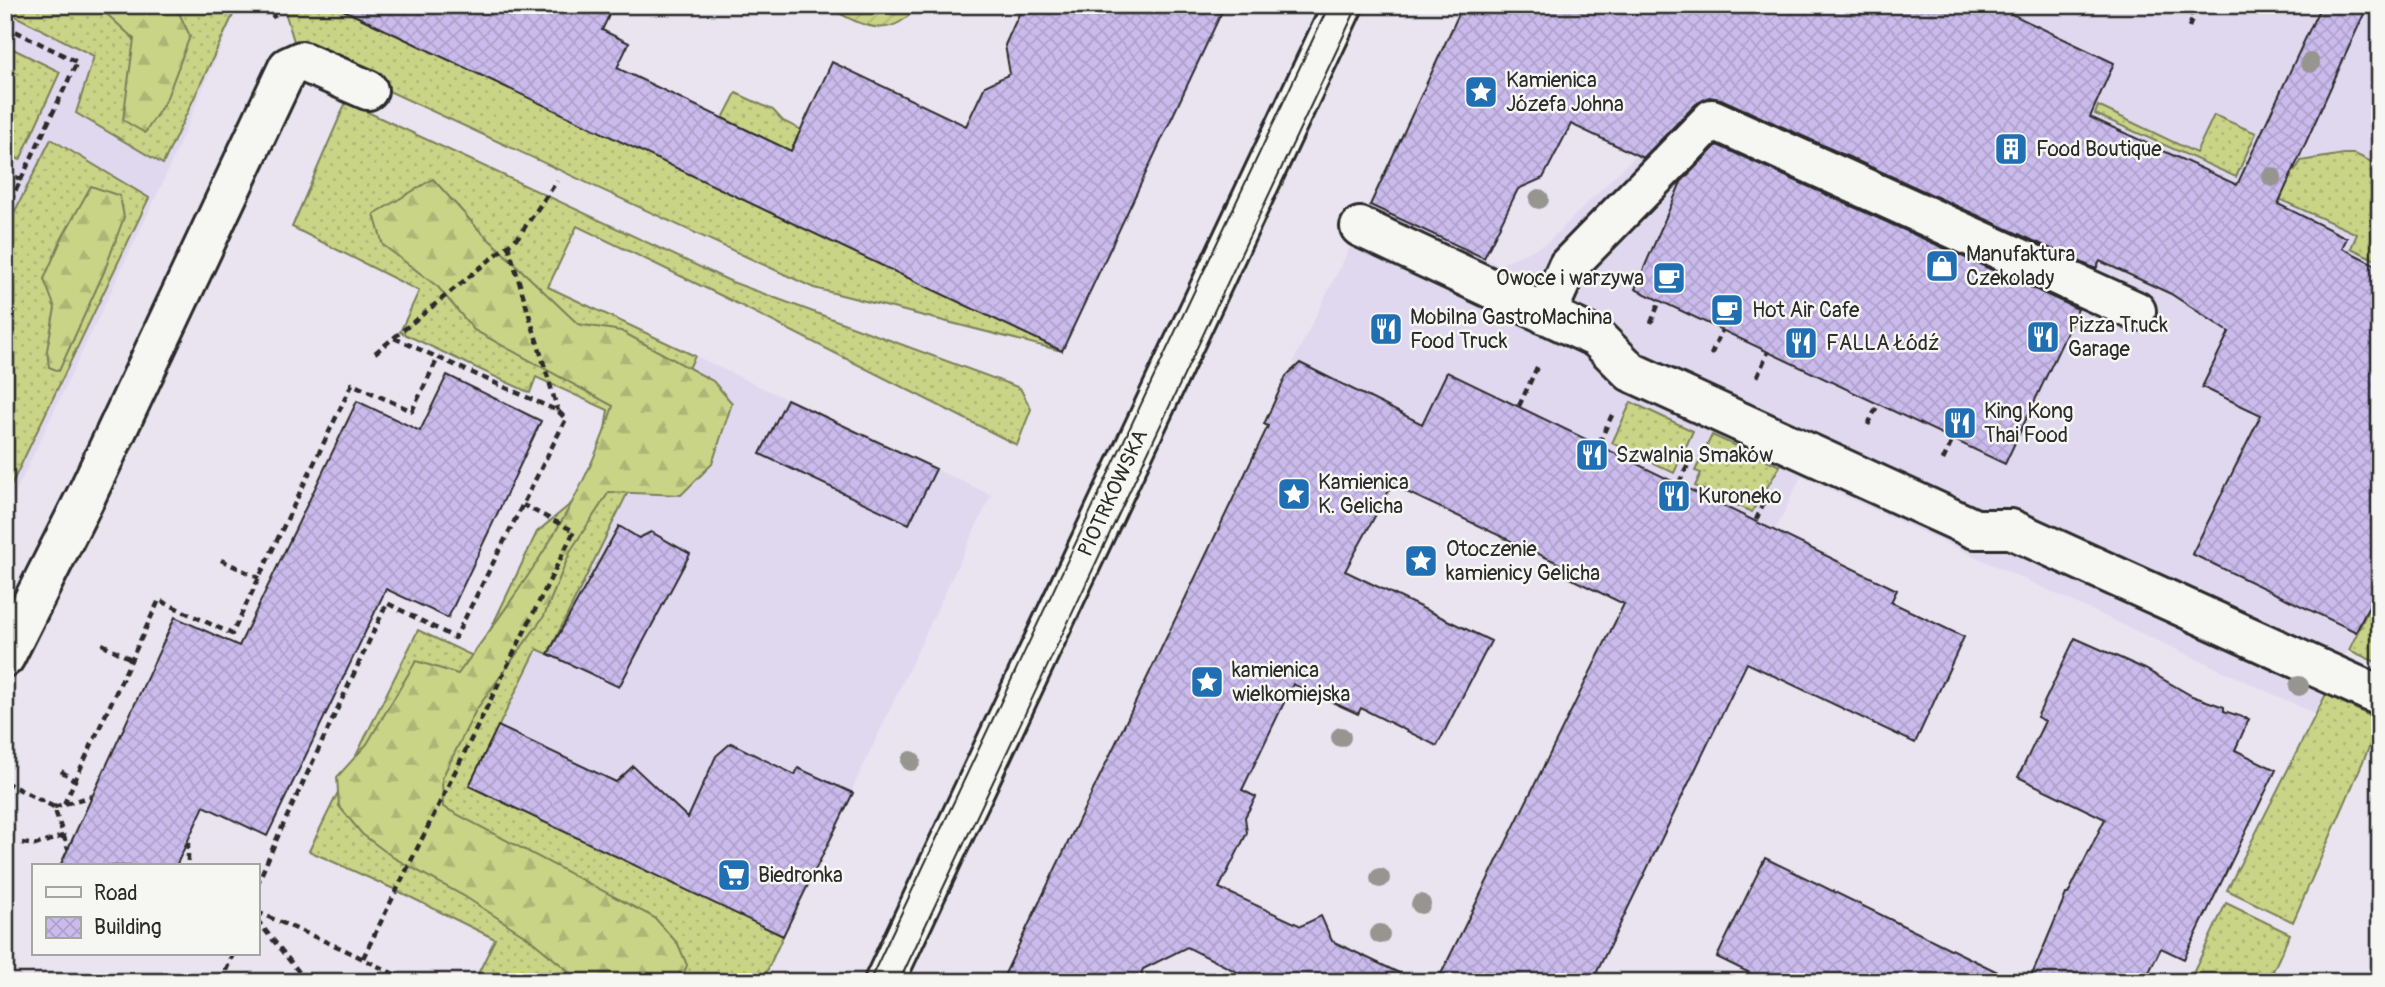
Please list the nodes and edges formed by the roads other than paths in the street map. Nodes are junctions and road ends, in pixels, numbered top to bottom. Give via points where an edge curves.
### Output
1 (1343, 5) edge
2 (368, 90) dead end
3 (1360, 228) dead end
4 (2136, 311) dead end
5 (1546, 314) junction
6 (5, 657) edge
7 (2380, 696) edge
8 (884, 982) edge

1 - 8 street, PIOTRKOWSKA
2 - 6 street via 301,61 288,67
3 - 5 street
4 - 5 street via 1712,119 1568,266
5 - 7 street via 1597,338 1631,372 1655,383 1975,529 2011,529 2070,554

